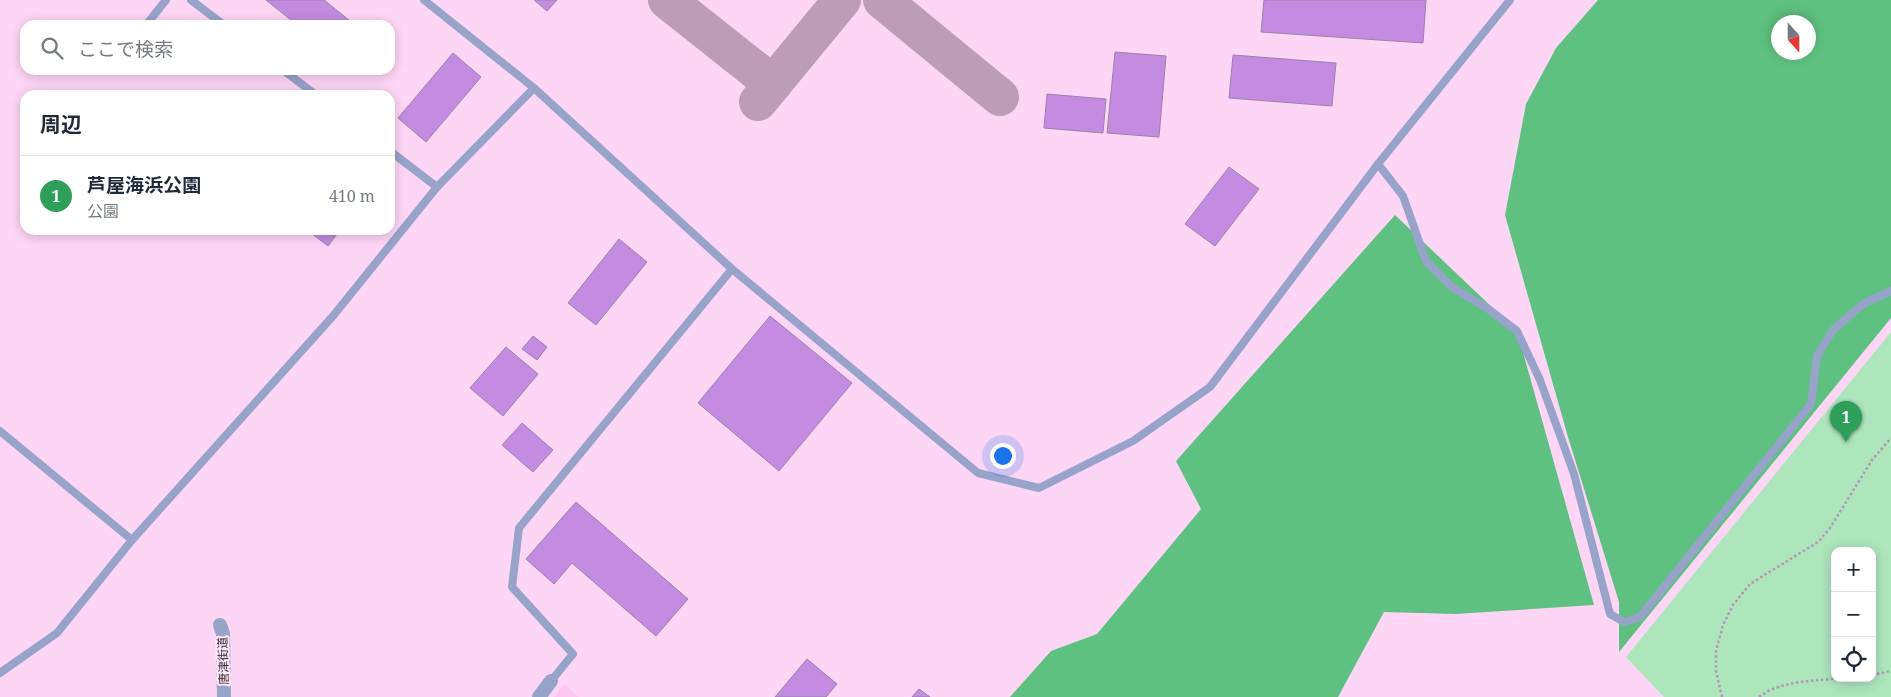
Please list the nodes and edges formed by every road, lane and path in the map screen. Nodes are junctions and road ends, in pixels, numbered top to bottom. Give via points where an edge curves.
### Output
1 (166, 0) edge
2 (191, 0) edge
3 (424, 0) edge
4 (1510, 0) edge
5 (150, 20) edge
6 (217, 20) edge
7 (290, 75) edge
8 (534, 88) junction
9 (309, 90) edge
10 (395, 155) edge
11 (1378, 164) junction
12 (437, 187) junction
13 (732, 269) junction
14 (1891, 291) edge
15 (0, 431) edge
16 (1891, 438) edge
17 (132, 540) junction
18 (220, 625) dead end
19 (1891, 671) edge
20 (0, 673) edge
21 (1876, 674) edge
22 (1831, 680) edge
23 (551, 681) joint
24 (224, 697) edge
25 (539, 697) edge
26 (1722, 697) edge
27 (1759, 697) edge

1 - 5 lane
2 - 6 lane
3 - 8 lane
4 - 11 lane
7 - 9 lane
8 - 12 lane
8 - 13 lane
10 - 12 lane
11 - 13 lane via 1210,387 1133,441 1039,488 978,473
11 - 14 lane via 1402,196 1426,262 1452,287 1517,331 1540,380 1574,474 1610,614 1624,622 1640,617 1811,404 1817,356 1834,330 1863,304
12 - 17 lane via 333,316
13 - 23 lane via 519,528 512,587 573,654
15 - 17 lane
16 - 26 path via 1872,460 1818,542 1750,584 1733,605 1716,651
17 - 20 lane via 57,633
18 - 24 street, 唐津街道
19 - 21 path
22 - 27 path via 1780,686
23 - 25 street

